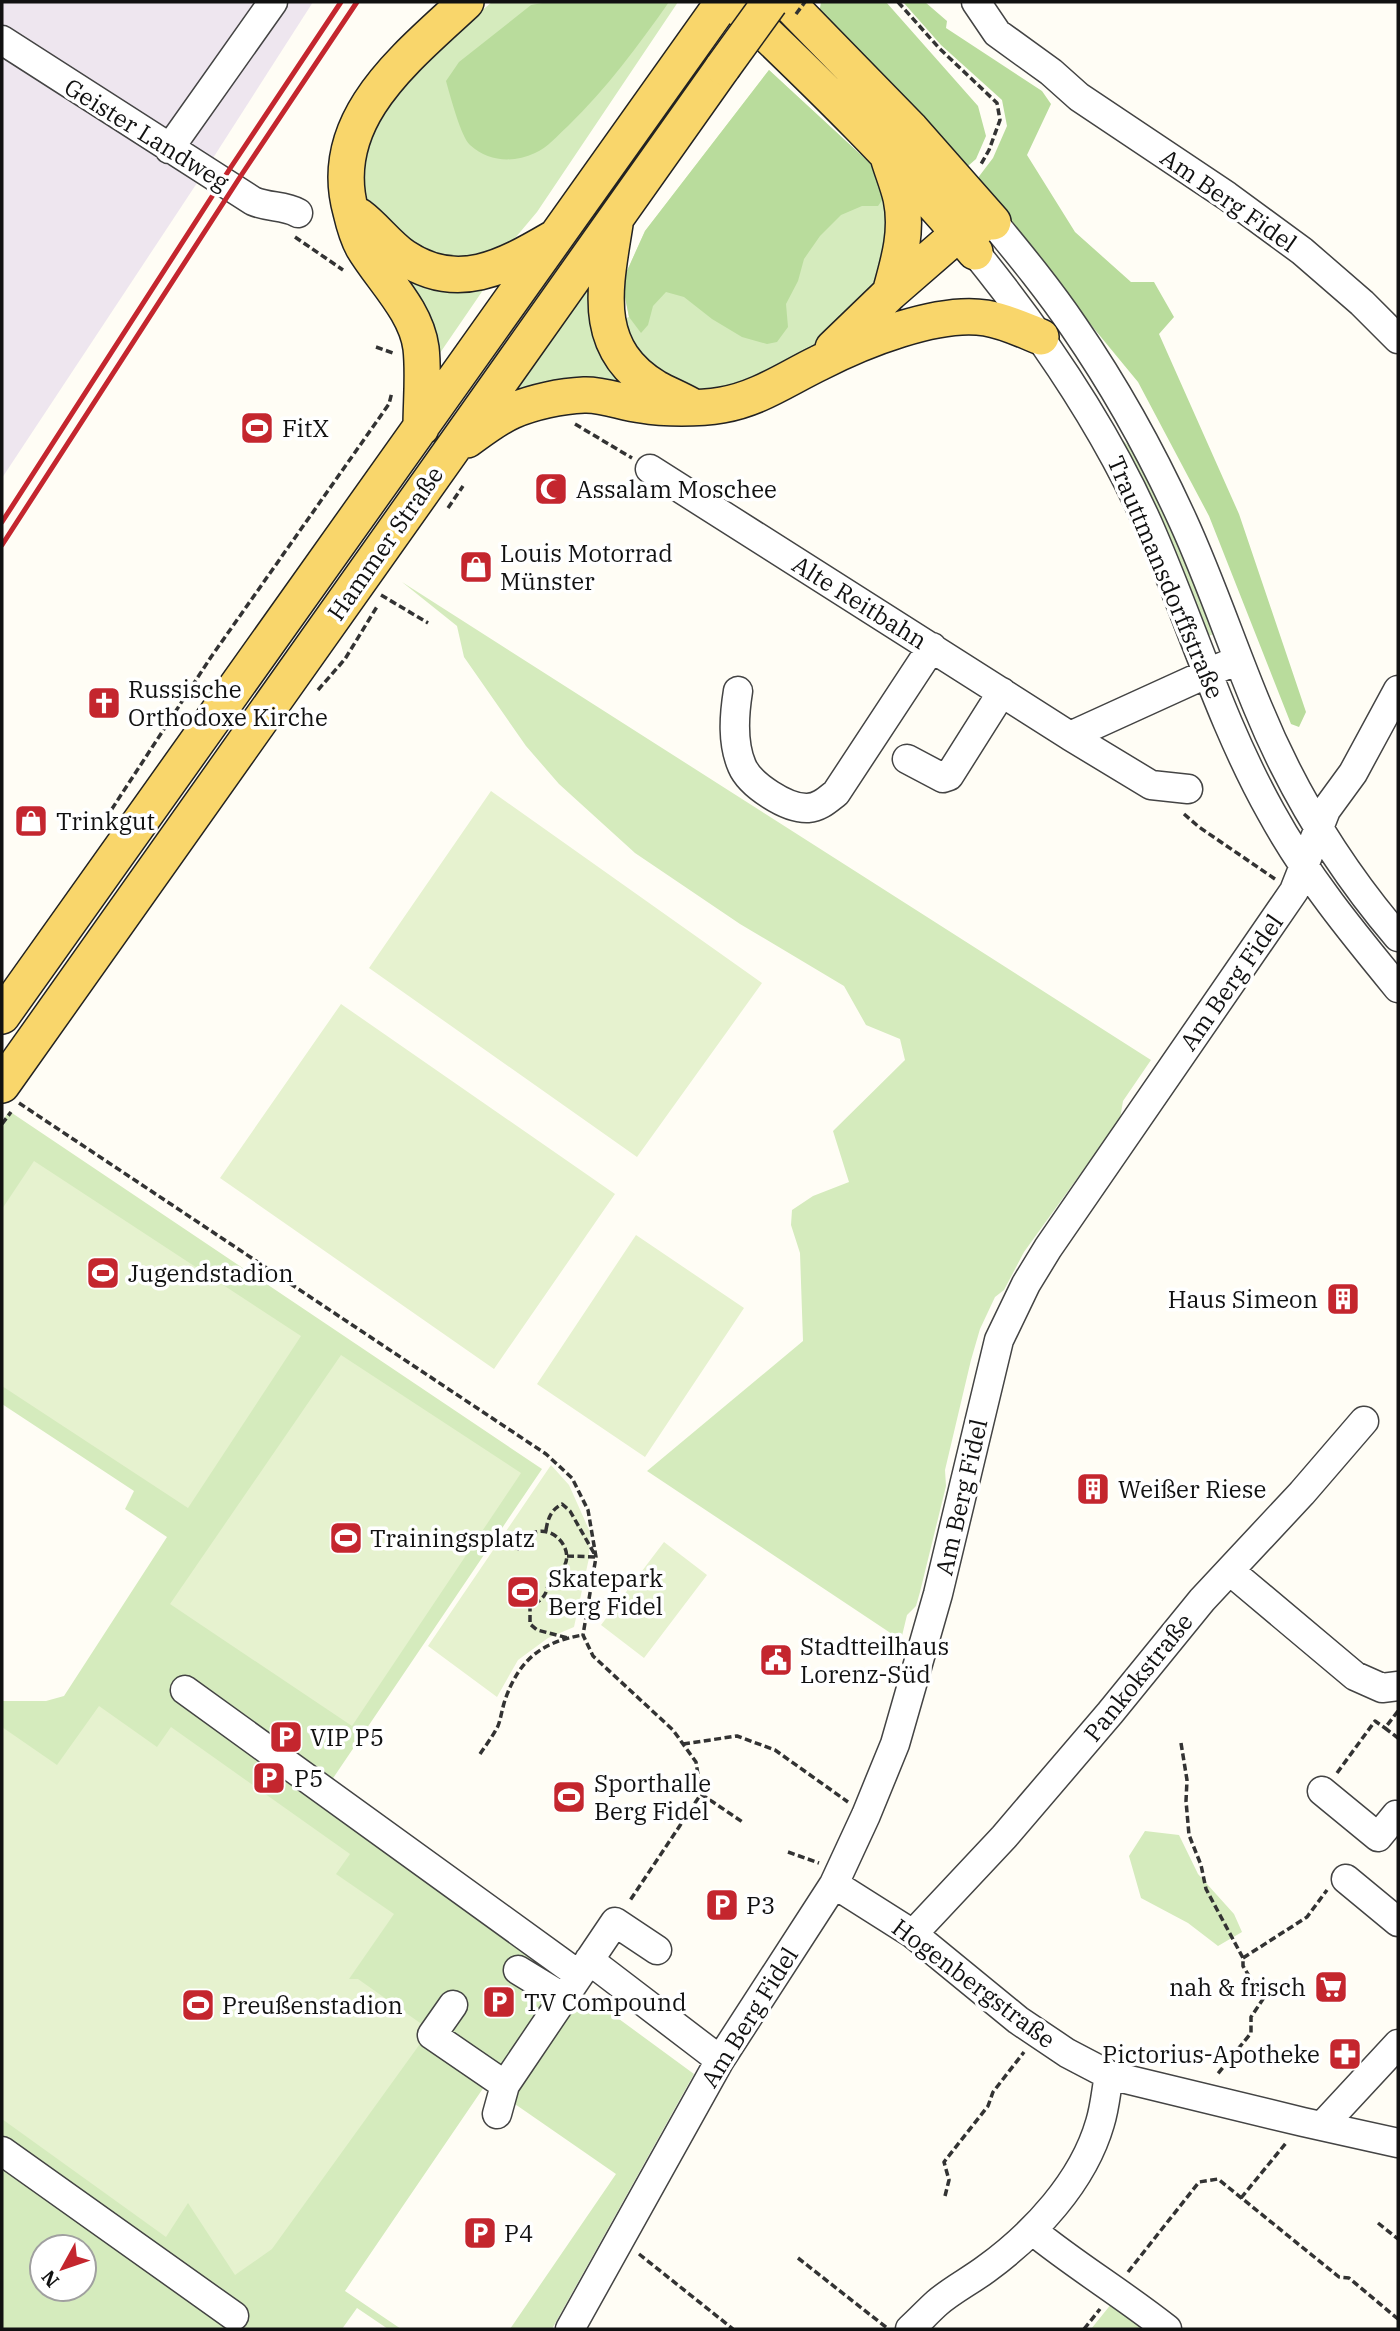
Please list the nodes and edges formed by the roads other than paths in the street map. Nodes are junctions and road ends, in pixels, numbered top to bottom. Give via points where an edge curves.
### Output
1 (274, 2) edge
2 (466, 2) edge
3 (723, 2) edge
4 (733, 2) edge
5 (770, 2) edge
6 (788, 2) edge
7 (976, 2) edge
8 (2, 40) edge
9 (169, 149) junction
10 (887, 154) junction
11 (349, 208) junction
12 (615, 218) junction
13 (993, 222) junction
14 (295, 224) road end
15 (558, 236) junction
16 (967, 243) junction
17 (890, 293) junction
18 (1041, 337) junction
19 (1398, 339) edge
20 (868, 342) junction
21 (818, 363) junction
22 (693, 407) junction
23 (421, 428) junction
24 (452, 449) junction
25 (650, 469) road end
26 (932, 647) junction
27 (1238, 660) junction
28 (1208, 672) junction
29 (1398, 690) edge
30 (738, 691) dead end
31 (1002, 692) junction
32 (1070, 736) junction
33 (907, 759) dead end
34 (1188, 789) dead end
35 (1319, 828) junction
36 (1299, 879) junction
37 (1398, 937) edge
38 (1398, 988) edge
39 (2, 1016) edge
40 (10, 1094) edge
41 (1364, 1421) dead end
42 (1230, 1571) junction
43 (1398, 1686) edge
44 (185, 1690) dead end
45 (1322, 1791) dead end
46 (1398, 1817) edge
47 (837, 1877) junction
48 (1346, 1878) road end
49 (1398, 1922) edge
50 (913, 1934) junction
51 (657, 1950) dead end
52 (518, 1970) dead end
53 (577, 1978) junction
54 (453, 2005) dead end
55 (1398, 2044) edge
56 (720, 2060) junction
57 (1109, 2075) junction
58 (505, 2085) junction
59 (497, 2114) dead end
60 (1312, 2124) junction
61 (1398, 2143) edge
62 (2, 2151) edge
63 (1033, 2231) junction
64 (234, 2316) dead end
65 (570, 2329) edge
66 (910, 2329) edge
67 (1167, 2329) edge

1 - 9 street
2 - 11 main road via 376,92 360,119 344,174
3 - 15 main road, Hammer Straße
4 - 10 main road, Trauttmansdorffstraße
5 - 12 main road, Hammer Straße, bridge
6 - 13 main road, Trauttmansdorffstraße
7 - 19 street, Am Berg Fidel via 996,33 1079,97 1302,251
8 - 9 street, Geister Landweg
9 - 14 street, Geister Landweg via 253,201 290,208
10 - 16 main road, Trauttmansdorffstraße
10 - 17 main road via 901,199 904,229
11 - 15 main road via 403,256 442,273 488,271
11 - 23 main road via 356,233 396,290 421,347
12 - 22 main road via 604,300 608,329 633,369 654,387
12 - 24 main road, Hammer Straße
13 - 16 main road
13 - 27 street, Trauttmansdorffstraße via 1075,328 1129,415 1184,523
15 - 23 main road, Hammer Straße
16 - 17 main road
16 - 18 street, Trauttmansdorffstraße
16 - 20 main road
17 - 21 main road
18 - 20 main road via 986,317 964,317 925,323
18 - 28 street, Trauttmansdorffstraße via 1112,451 1147,522
20 - 21 main road
21 - 22 main road via 750,398
22 - 24 main road via 644,406 586,395 544,401 511,412
23 - 39 main road, Hammer Straße
24 - 40 main road, Hammer Straße
25 - 26 street, Alte Reitbahn
26 - 30 street via 836,793 824,804 807,808 784,802 759,787 743,769 736,746
26 - 31 street, Alte Reitbahn
27 - 28 street
27 - 35 street, Trauttmansdorffstraße via 1274,743
28 - 32 street
28 - 36 street, Trauttmansdorffstraße
29 - 35 street, Am Berg Fidel
31 - 32 street, Alte Reitbahn
31 - 33 street via 949,776 943,778
32 - 34 street, Alte Reitbahn via 1151,785
35 - 36 street, Am Berg Fidel
35 - 37 street, Trauttmansdorffstraße
36 - 38 street, Trauttmansdorffstraße via 1331,905
36 - 47 street, Am Berg Fidel via 1048,1248 999,1340 938,1594 895,1744
41 - 42 street, Pankokstraße
42 - 43 street via 1355,1676 1382,1688
42 - 50 street, Pankokstraße via 1004,1837
44 - 53 street
45 - 46 street via 1378,1838
47 - 50 street, Hogenbergstraße
47 - 56 street, Am Berg Fidel
48 - 49 street
50 - 57 street, Hogenbergstraße via 1018,2020
51 - 53 street via 615,1922
52 - 53 street
53 - 56 street
53 - 58 street
54 - 58 street via 432,2035
55 - 60 street
56 - 65 street, Am Berg Fidel
57 - 60 street, Hogenbergstraße
57 - 63 street via 1101,2122 1090,2150
58 - 59 street
60 - 61 street, Hogenbergstraße
62 - 64 street
63 - 66 street via 937,2303
63 - 67 street

